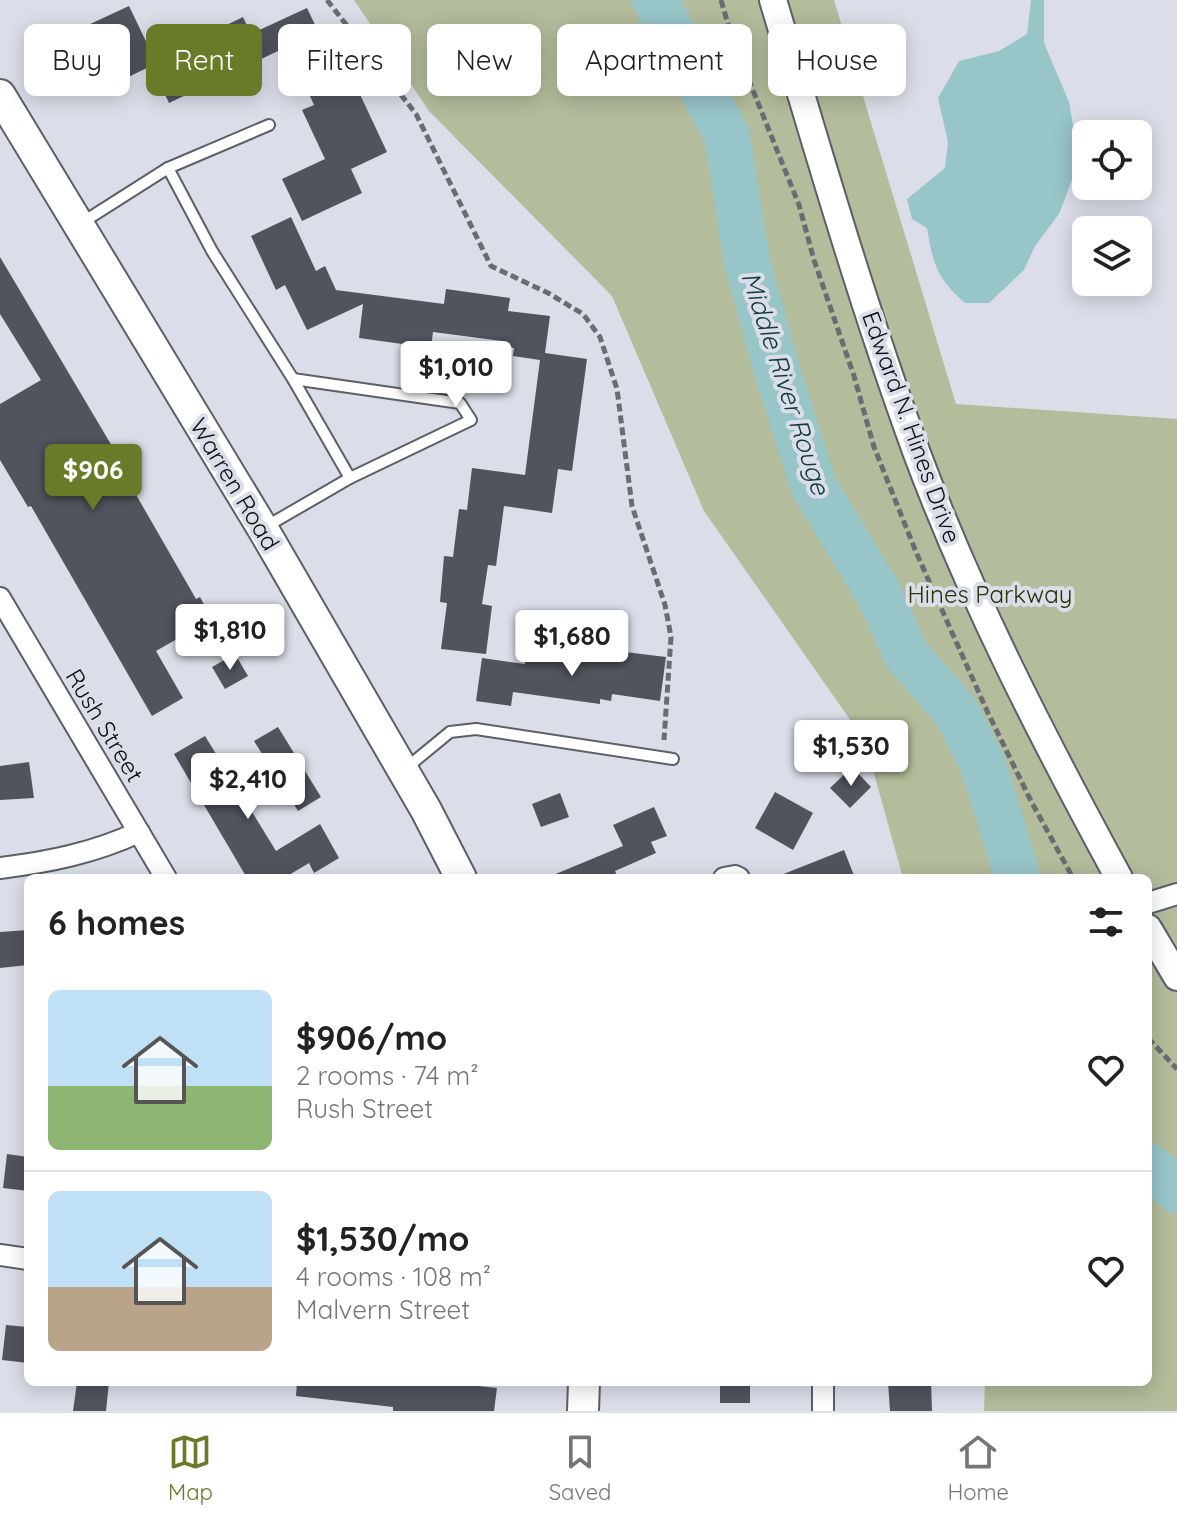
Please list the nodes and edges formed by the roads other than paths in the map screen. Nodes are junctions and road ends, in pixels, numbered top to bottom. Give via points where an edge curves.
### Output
1 (773, 0) edge
2 (0, 95) edge
3 (269, 125) dead end
4 (168, 168) junction
5 (78, 225) junction
6 (293, 379) junction
7 (350, 478) junction
8 (263, 529) junction
9 (0, 598) edge
10 (668, 758) road end
11 (403, 771) junction
12 (139, 832) junction
13 (0, 868) edge
14 (164, 874) edge
15 (459, 874) edge
16 (1117, 874) edge
17 (1177, 894) edge
18 (1152, 902) edge
19 (1152, 935) edge
20 (1177, 977) edge
21 (0, 1255) edge
22 (24, 1258) edge
23 (584, 1386) edge
24 (823, 1386) edge
25 (583, 1411) edge
26 (823, 1411) edge

1 - 16 street, Edward N. Hines Drive via 916,451 1019,688
2 - 5 main road, Warren Road
3 - 4 lane
4 - 5 lane
4 - 6 lane via 212,251
5 - 8 main road, Warren Road
6 - 7 lane
6 - 7 lane via 460,403 471,420
7 - 8 lane
8 - 11 main road, Warren Road
9 - 12 street, Rush Street
10 - 11 lane via 476,729 450,732
11 - 15 main road, Warren Road
12 - 13 street via 75,856
12 - 14 street, Rush Street
17 - 18 street
19 - 20 street
21 - 22 street
23 - 25 main road
24 - 26 street

